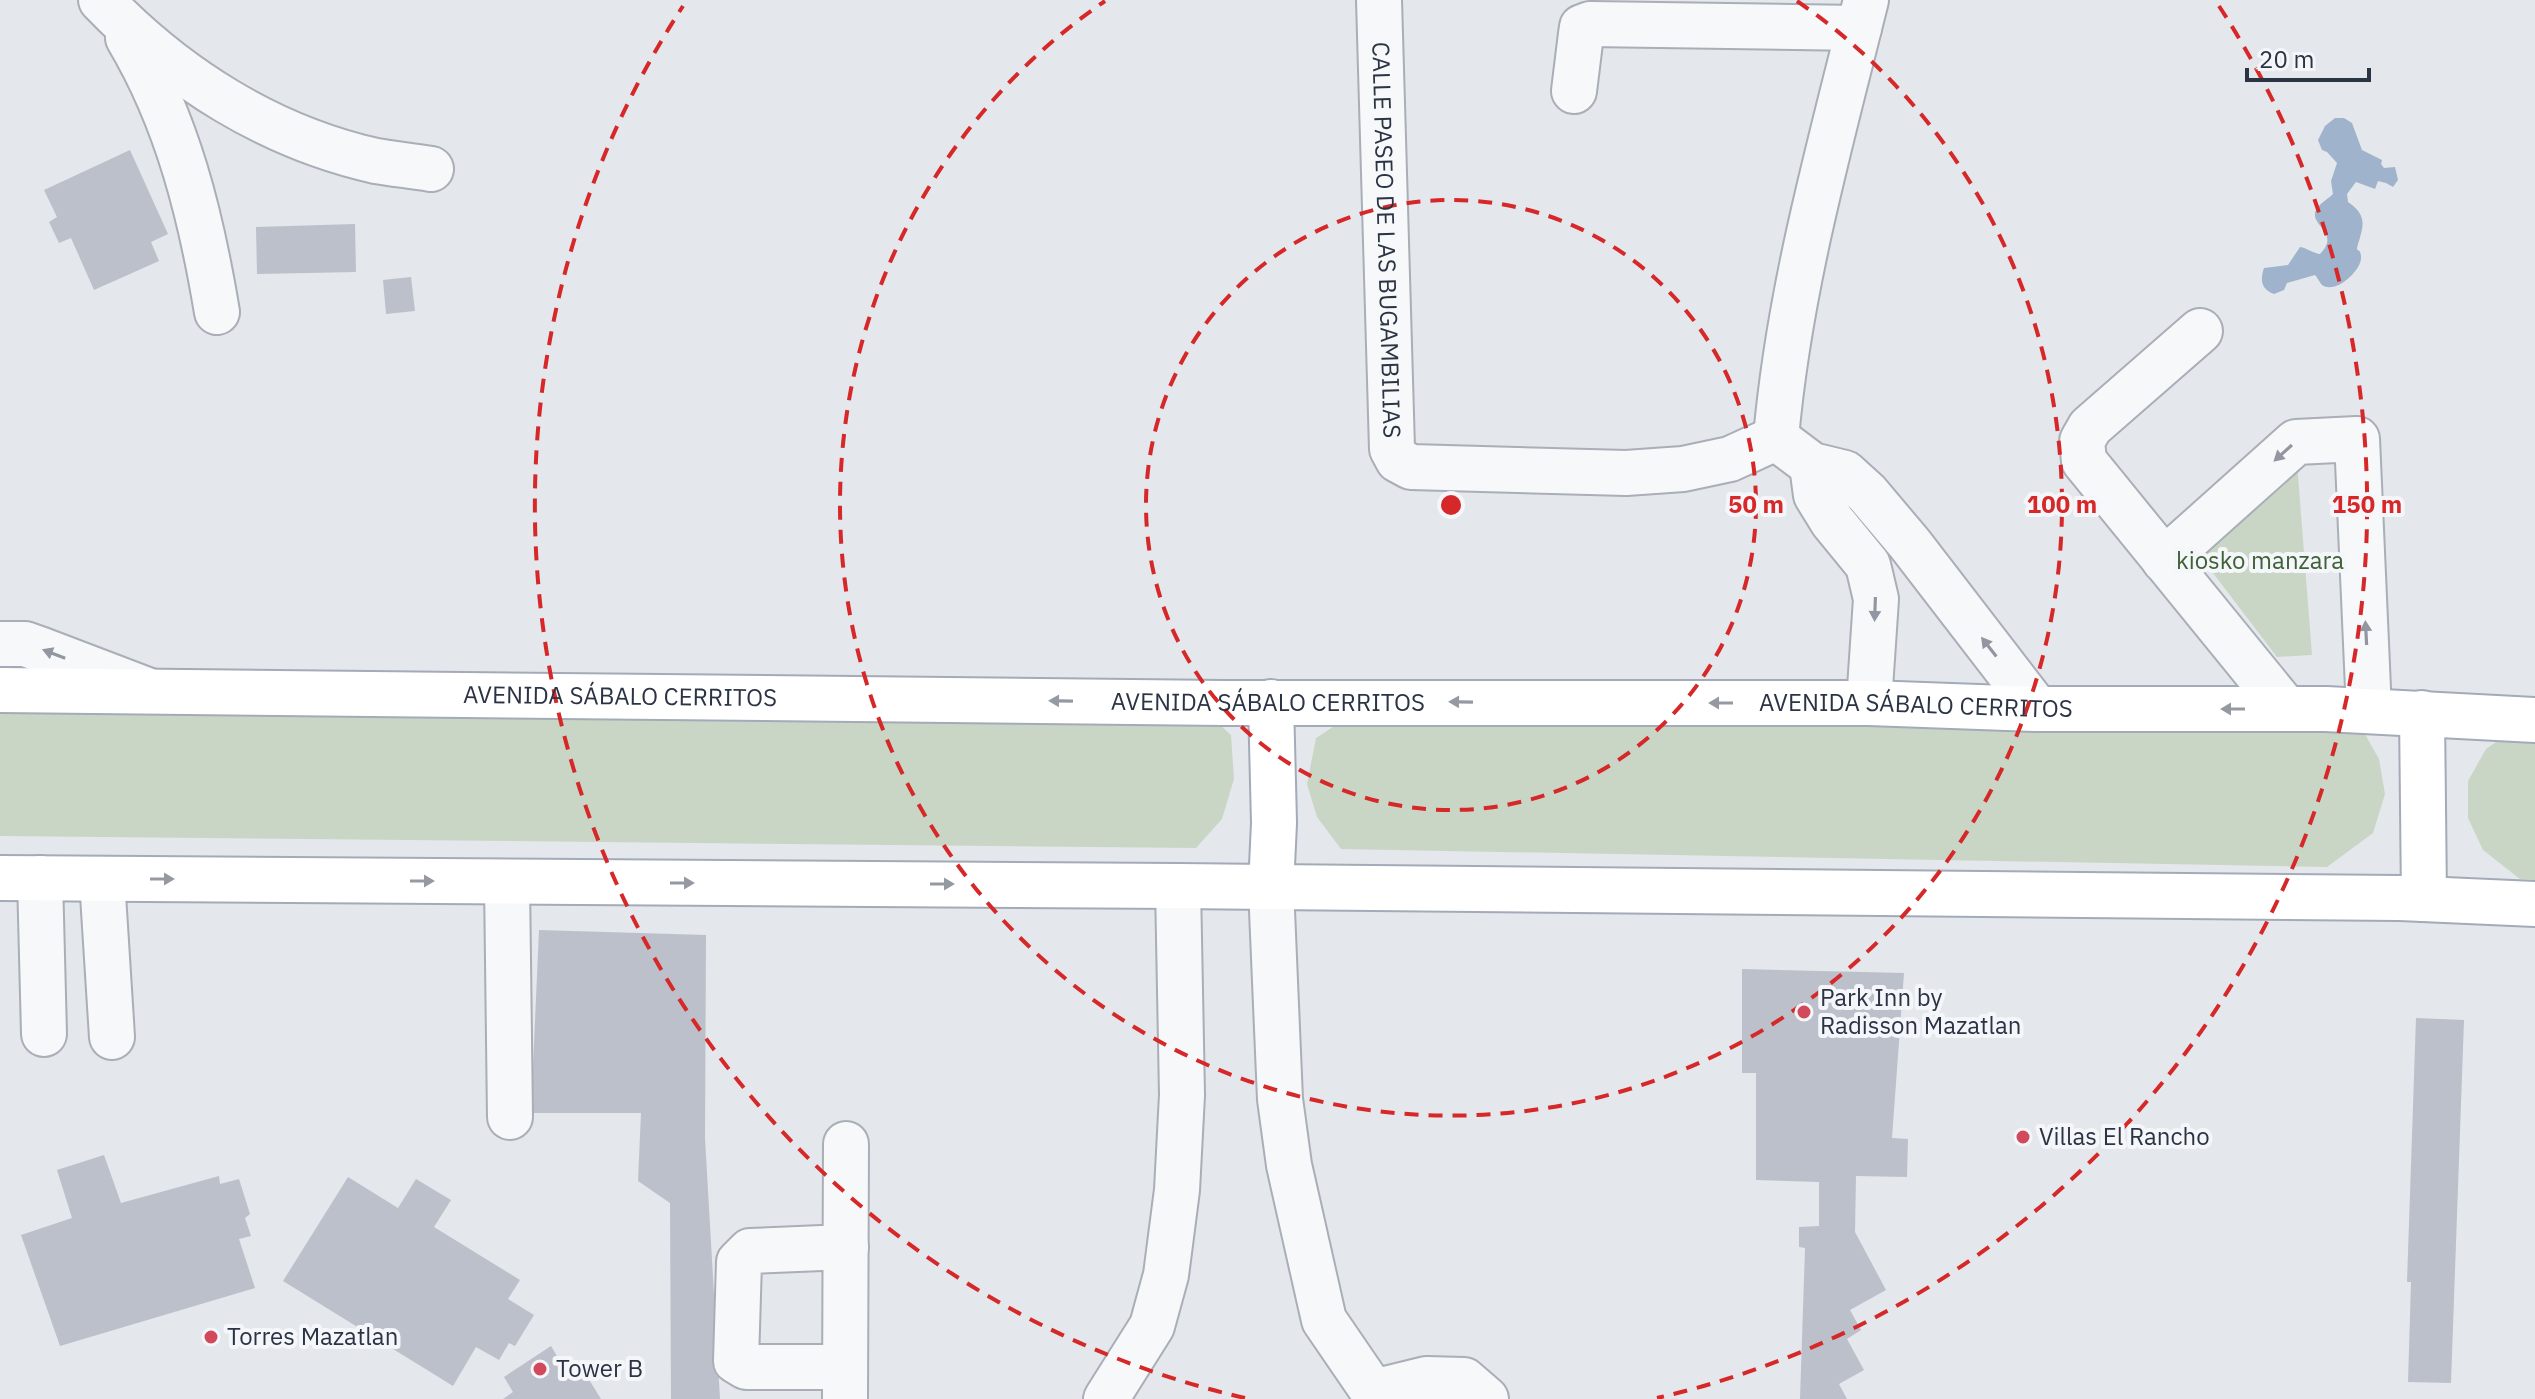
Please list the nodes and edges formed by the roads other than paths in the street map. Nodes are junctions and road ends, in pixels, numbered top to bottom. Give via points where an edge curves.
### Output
1 (100, 0) edge
2 (1379, 0) edge
3 (1863, 14) edge
4 (1574, 91) dead end
5 (431, 169) dead end
6 (217, 312) dead end
7 (2200, 331) dead end
8 (1776, 438) junction
9 (1812, 465) junction
10 (1910, 544) junction
11 (2164, 560) junction
12 (1868, 565) junction
13 (0, 644) edge
14 (0, 690) edge
15 (153, 692) junction
16 (1271, 702) junction
17 (1869, 703) junction
18 (2037, 709) junction
19 (2286, 709) junction
20 (2369, 711) junction
21 (2422, 713) junction
22 (2535, 720) edge
23 (20, 878) edge
24 (102, 879) junction
25 (507, 882) junction
26 (1178, 886) junction
27 (1271, 887) junction
28 (2424, 899) junction
29 (2535, 904) edge
30 (44, 1034) dead end
31 (112, 1037) dead end
32 (510, 1117) dead end
33 (846, 1144) dead end
34 (846, 1247) junction
35 (845, 1383) edge
36 (1376, 1395) edge
37 (1106, 1399) edge
38 (1486, 1399) edge

1 - 5 street via 176,68 271,125 376,160
1 - 6 street via 148,72 166,114 194,200
2 - 8 street, CALLE PASEO DE LAS BUGAMBILIAS via 1392,449 1398,460 1411,467 1626,473 1730,459
3 - 4 street via 1590,24 1582,27
3 - 8 street via 1802,265
7 - 11 street via 2090,427 2082,441 2084,461
8 - 9 street
9 - 10 street via 1845,473
9 - 12 street via 1816,495
10 - 12 street
18 -> 10 street
11 - 19 street
20 -> 11 street via 2357,439 2296,442
12 -> 17 street via 1876,599
15 -> 13 street via 25,644
14 - 15 main road, AVENIDA SÁBALO CERRITOS
16 -> 15 main road, AVENIDA SÁBALO CERRITOS
17 -> 16 main road, AVENIDA SÁBALO CERRITOS
16 - 27 main road
17 - 18 main road, AVENIDA SÁBALO CERRITOS
19 -> 18 main road, AVENIDA SÁBALO CERRITOS
19 - 20 main road, AVENIDA SÁBALO CERRITOS
20 - 21 main road, AVENIDA SÁBALO CERRITOS
21 - 22 main road, AVENIDA SÁBALO CERRITOS
21 - 28 main road
23 - 24 main road
23 - 30 street
24 -> 25 main road
24 - 31 street
25 -> 26 main road
25 - 32 street
26 - 27 main road
26 - 37 street via 1182,1095 1168,1261 1152,1326
27 - 28 main road
27 - 36 street via 1280,1099 1289,1165 1324,1320
28 - 29 main road
33 - 34 street
34 - 35 street
34 - 35 street via 750,1251 739,1262 736,1361
36 - 38 street via 1426,1379 1464,1380

